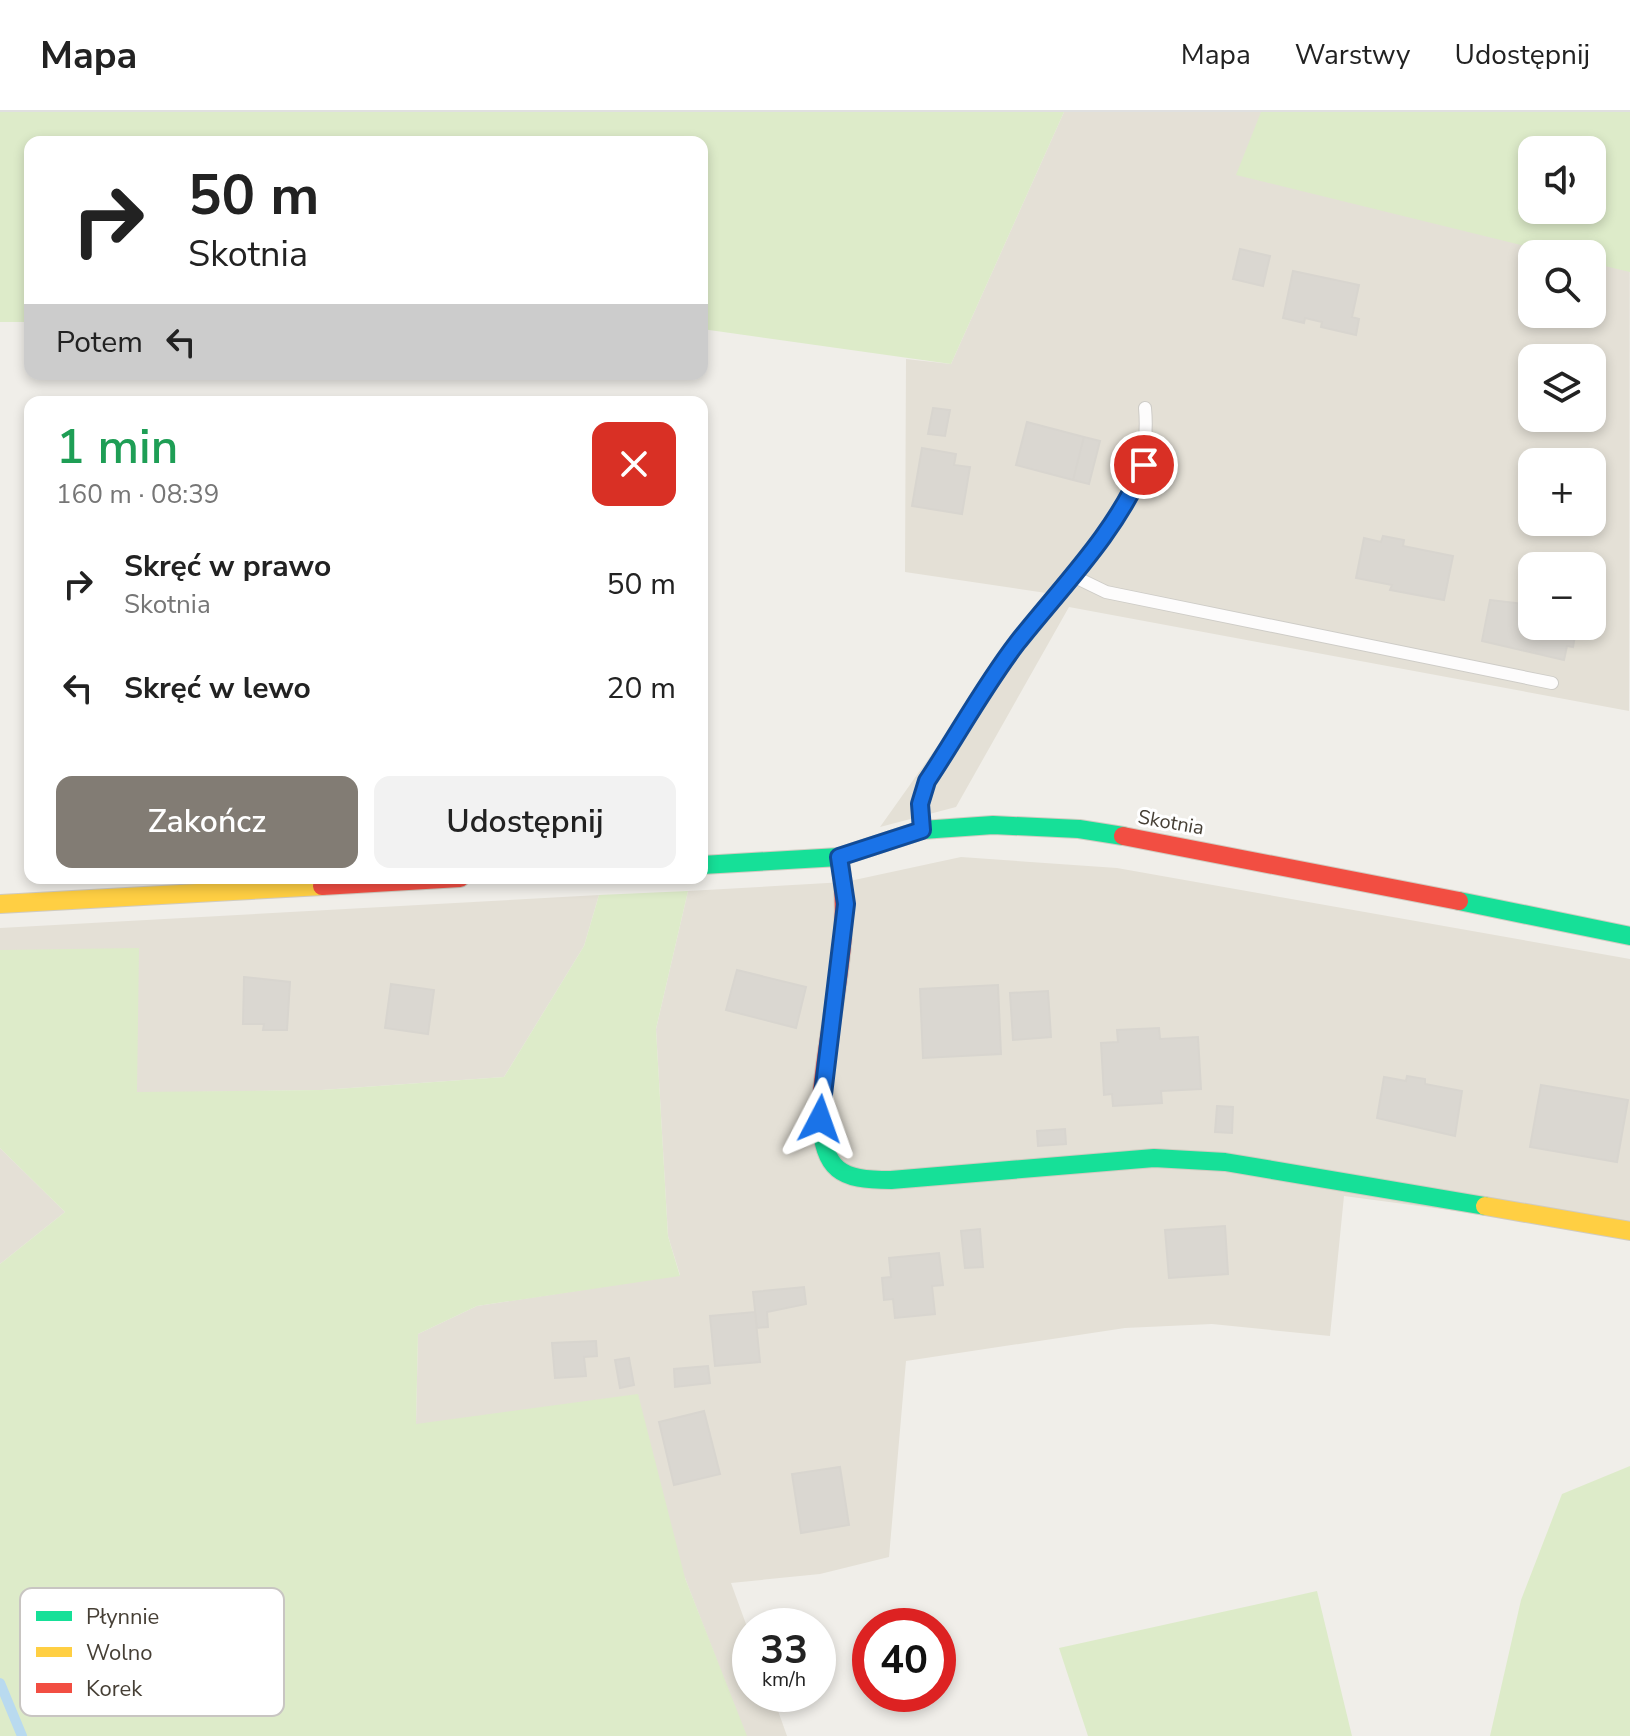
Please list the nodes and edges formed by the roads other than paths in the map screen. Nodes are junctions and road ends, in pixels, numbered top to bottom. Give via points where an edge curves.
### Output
1 (1145, 408) dead end
2 (1073, 576) junction
3 (1552, 683) dead end
4 (922, 830) junction
5 (839, 857) junction
6 (708, 865) edge
7 (354, 884) edge
8 (0, 904) edge
9 (1630, 936) edge
10 (1630, 1231) edge

1 - 2 lane via 1144,465 1131,496
2 - 3 lane via 1106,592
2 - 4 lane via 1015,645 927,781 920,804
4 - 5 street, Skotnia
4 - 9 street, Skotnia via 993,825 1079,829 1193,847
5 - 6 street, Skotnia
5 - 10 street via 846,904 820,1100 820,1138 835,1170 859,1180 891,1180 1154,1158 1225,1162
7 - 8 street

